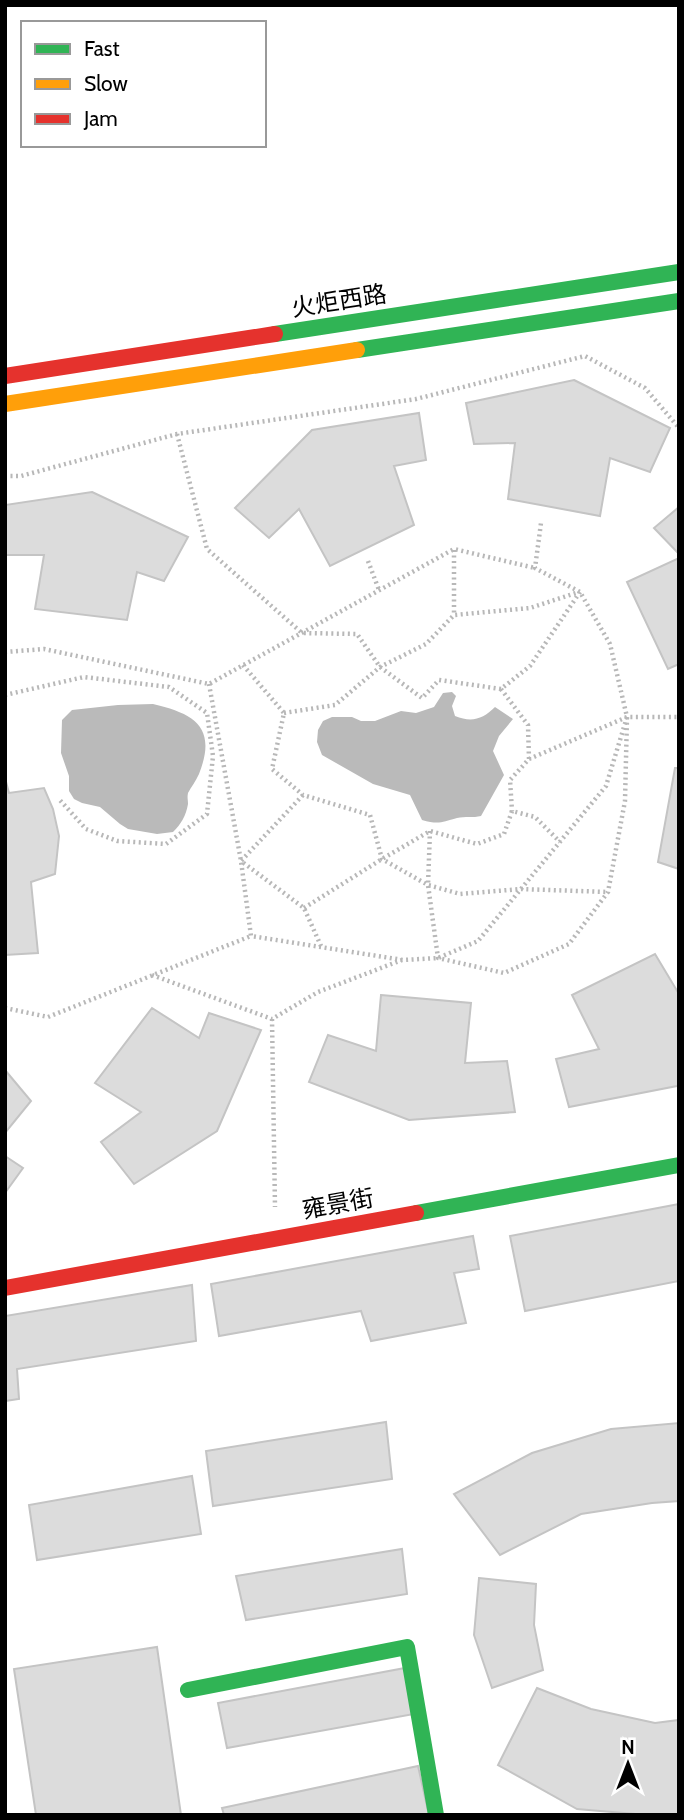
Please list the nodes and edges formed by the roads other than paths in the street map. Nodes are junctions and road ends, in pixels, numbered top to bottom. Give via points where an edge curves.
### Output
1 (679, 272) edge
2 (679, 301) edge
3 (5, 376) edge
4 (5, 404) edge
5 (679, 1165) edge
6 (5, 1288) edge
7 (188, 1690) dead end
8 (436, 1815) edge

1 - 3 street, 火炬西路
2 - 4 street
5 - 6 street, 雍景街
7 - 8 street via 407,1647

